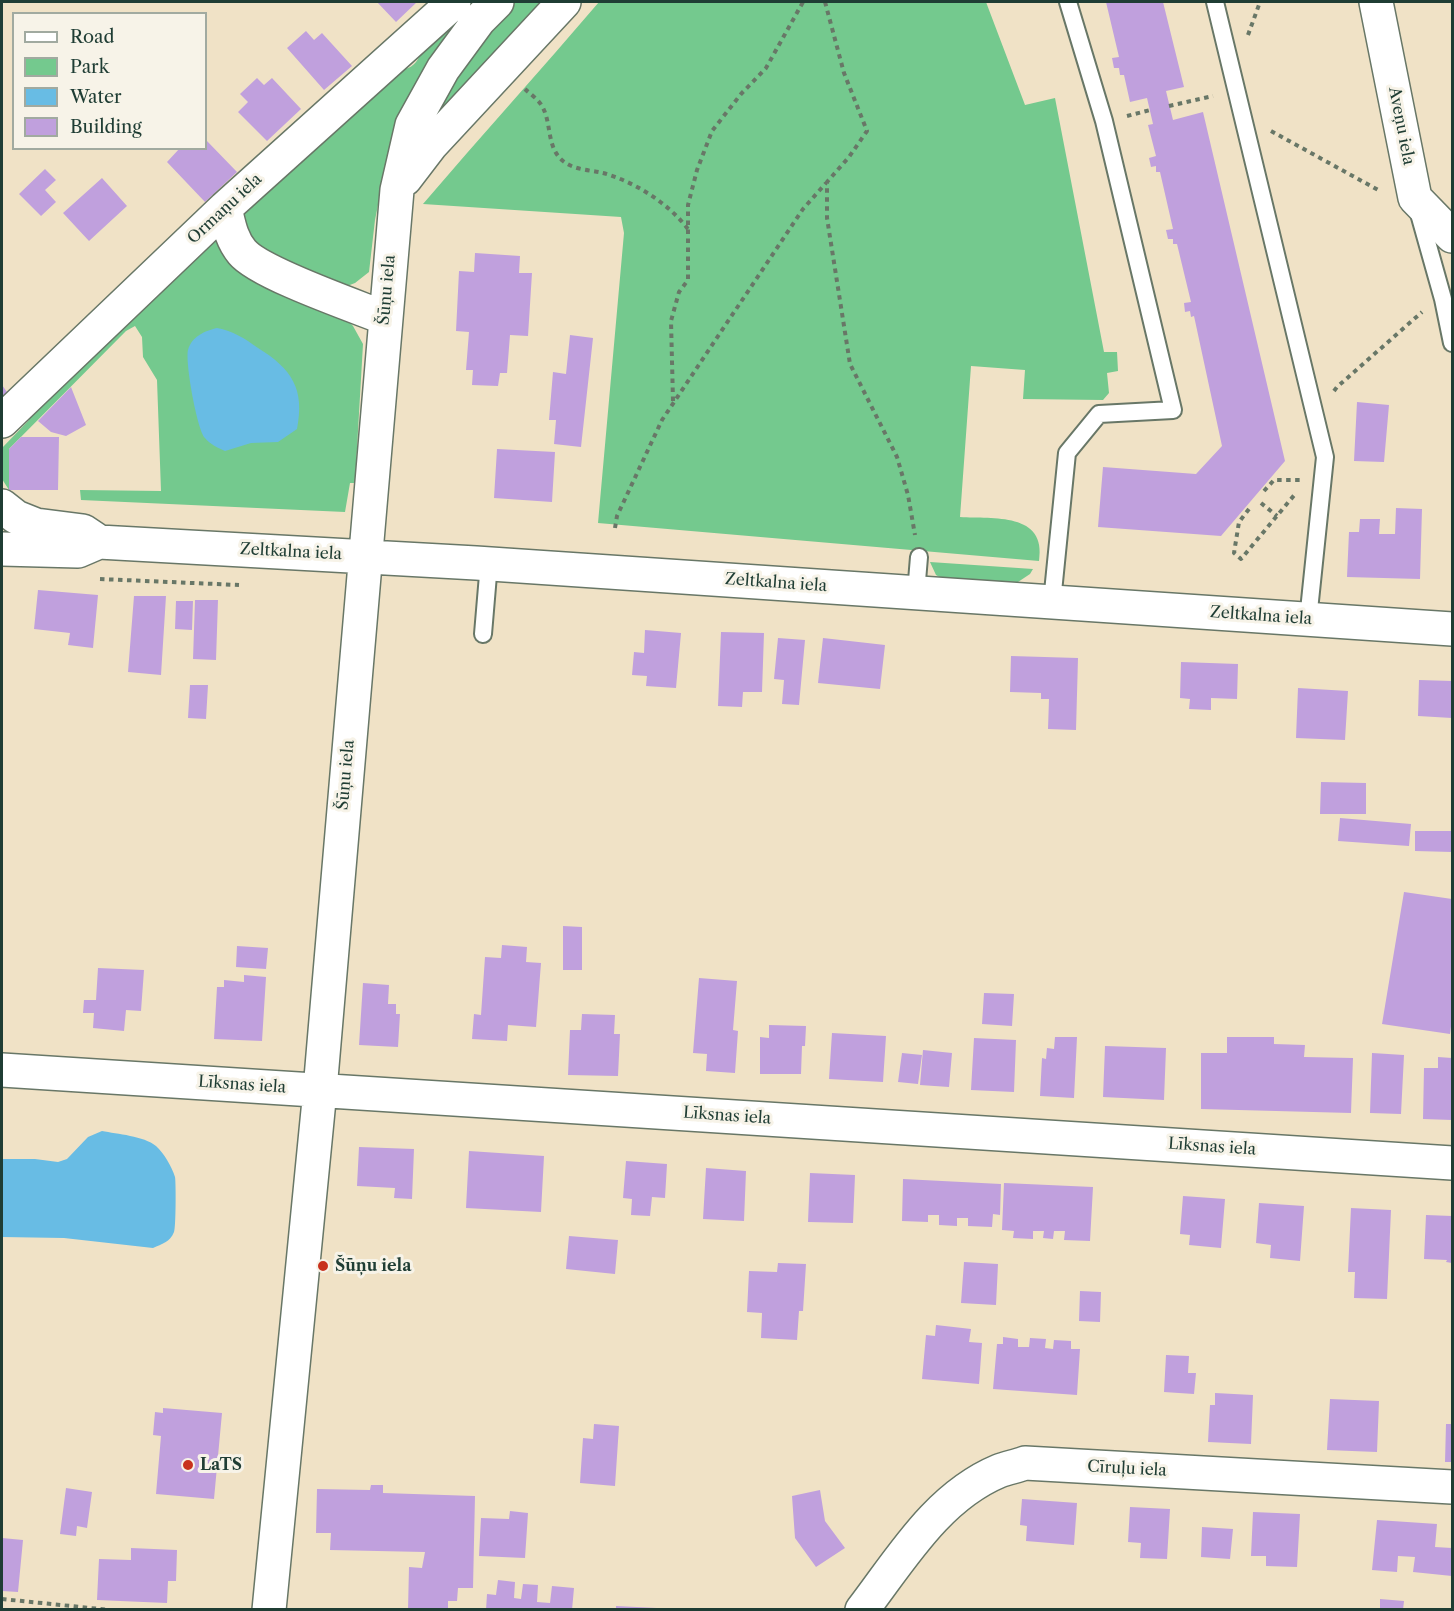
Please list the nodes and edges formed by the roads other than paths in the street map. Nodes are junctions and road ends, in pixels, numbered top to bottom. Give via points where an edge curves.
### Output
1 (454, 2) edge
2 (497, 2) edge
3 (564, 2) edge
4 (1068, 2) edge
5 (1215, 2) edge
6 (1376, 2) edge
7 (397, 190) junction
8 (1415, 198) junction
9 (225, 208) junction
10 (1452, 236) edge
11 (385, 318) junction
12 (1452, 343) edge
13 (2, 421) edge
14 (2, 506) edge
15 (99, 542) junction
16 (2, 549) edge
17 (364, 555) junction
18 (919, 557) road end
19 (489, 563) junction
20 (916, 592) junction
21 (1052, 602) junction
22 (1308, 620) junction
23 (1452, 629) edge
24 (483, 634) dead end
25 (2, 1070) edge
26 (320, 1090) junction
27 (1452, 1163) edge
28 (1452, 1487) edge
29 (269, 1610) edge
30 (862, 1610) edge

1 - 9 street, Ormaņu iela
2 - 7 street, Šūņu iela via 443,69 412,125
3 - 7 street via 431,145
4 - 21 lane via 1104,121 1173,410 1099,414 1067,453
5 - 22 lane via 1325,457
6 - 8 street, Aveņu iela
7 - 11 street, Šūņu iela
8 - 10 street
8 - 12 lane
9 - 11 street via 231,235 242,253 271,271
9 - 13 street, Ormaņu iela
11 - 17 street, Šūņu iela
14 - 15 street via 36,525 83,531
15 - 16 street via 78,551
15 - 17 street, Zeltkalna iela
17 - 19 street, Zeltkalna iela
17 - 26 street, Šūņu iela
18 - 20 lane
19 - 20 street, Zeltkalna iela
19 - 24 lane
20 - 21 street, Zeltkalna iela
21 - 22 street, Zeltkalna iela
22 - 23 street, Zeltkalna iela
25 - 26 street, Līksnas iela
26 - 27 street, Līksnas iela
26 - 29 street, Šūņu iela
28 - 30 street, Cīruļu iela via 1025,1463 967,1489 945,1507 925,1527

